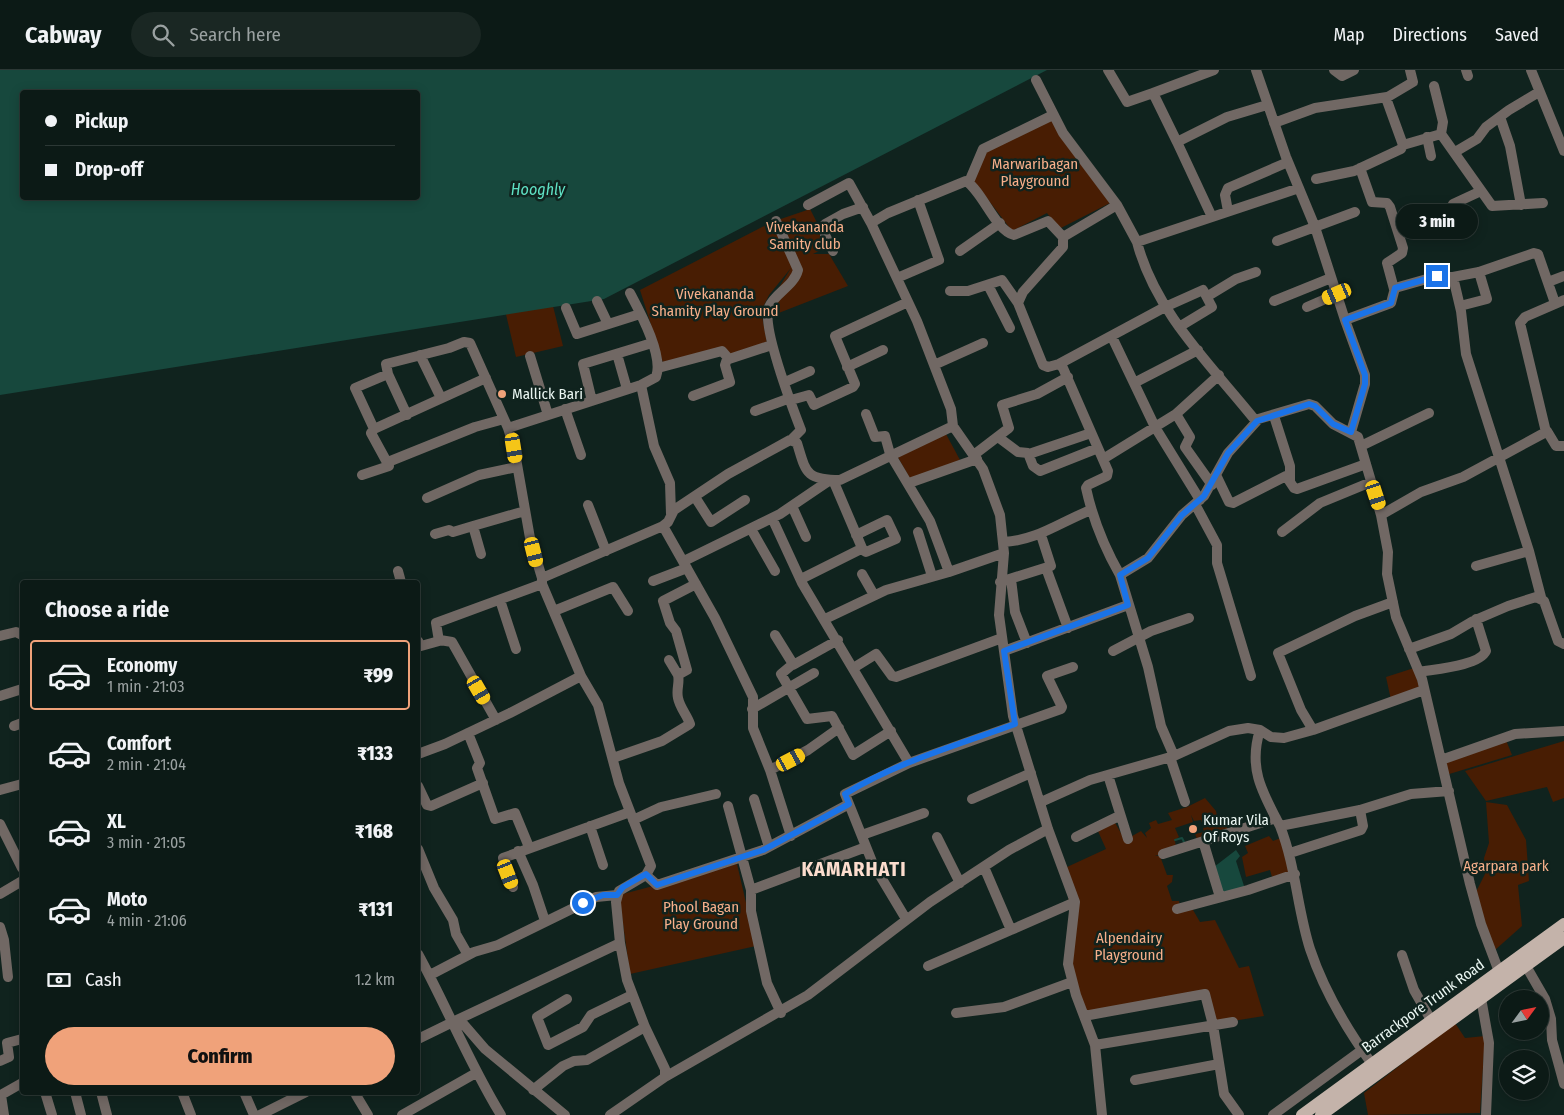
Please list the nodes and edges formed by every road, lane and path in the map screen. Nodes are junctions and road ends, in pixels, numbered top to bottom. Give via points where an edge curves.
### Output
1 (1108, 70) edge
2 (1214, 70) edge
3 (1256, 70) edge
4 (1334, 70) edge
5 (1354, 70) edge
6 (1410, 70) edge
7 (1531, 70) edge
8 (1036, 80) dead end
9 (1434, 86) dead end
10 (1539, 92) junction
11 (1153, 93) junction
12 (1387, 97) junction
13 (1268, 105) junction
14 (1053, 115) junction
15 (1500, 117) junction
16 (1274, 123) junction
17 (1441, 134) junction
18 (1427, 137) junction
19 (1177, 142) junction
20 (1403, 145) junction
21 (1564, 151) edge
22 (1455, 152) junction
23 (1432, 156) dead end
24 (1288, 162) junction
25 (1360, 168) junction
26 (1316, 179) dead end
27 (969, 182) junction
28 (1299, 188) junction
29 (1481, 190) junction
30 (918, 200) junction
31 (1453, 204) dead end
32 (1543, 204) dead end
33 (808, 205) dead end
34 (1117, 205) junction
35 (1521, 205) junction
36 (863, 207) junction
37 (1228, 211) junction
38 (1355, 212) dead end
39 (1212, 217) junction
40 (776, 221) dead end
41 (871, 223) junction
42 (1000, 223) junction
43 (1315, 227) junction
44 (1063, 237) junction
45 (1277, 241) dead end
46 (1137, 242) junction
47 (833, 251) dead end
48 (960, 251) dead end
49 (1256, 272) dead end
50 (1479, 272) junction
51 (1564, 276) edge
52 (1453, 277) junction
53 (897, 278) junction
54 (1331, 278) junction
55 (1548, 282) junction
56 (988, 285) junction
57 (1394, 289) junction
58 (950, 291) dead end
59 (630, 293) dead end
60 (1337, 294) junction
61 (1208, 296) junction
62 (598, 301) dead end
63 (908, 302) junction
64 (1274, 302) dead end
65 (1559, 302) edge
66 (1018, 303) junction
67 (1460, 306) junction
68 (1165, 307) junction
69 (1307, 307) dead end
70 (566, 308) dead end
71 (640, 314) junction
72 (1345, 320) junction
73 (608, 324) junction
74 (1180, 327) junction
75 (1010, 328) dead end
76 (1112, 337) junction
77 (652, 343) junction
78 (983, 343) dead end
79 (772, 345) junction
80 (883, 350) dead end
81 (1198, 350) junction
82 (617, 354) junction
83 (420, 355) junction
84 (530, 356) dead end
85 (727, 359) junction
86 (1059, 364) junction
87 (934, 365) junction
88 (848, 367) junction
89 (658, 368) junction
90 (810, 371) dead end
91 (388, 374) junction
92 (1219, 375) junction
93 (1068, 377) junction
94 (486, 378) junction
95 (785, 382) junction
96 (1134, 382) junction
97 (641, 385) junction
98 (627, 389) junction
99 (693, 396) dead end
100 (441, 398) junction
101 (790, 399) junction
102 (592, 401) junction
103 (565, 409) junction
104 (755, 411) dead end
105 (1429, 413) dead end
106 (866, 414) dead end
107 (1176, 414) junction
108 (407, 415) junction
109 (548, 415) junction
110 (1274, 416) junction
111 (1257, 421) junction
112 (506, 424) junction
113 (953, 426) junction
114 (1155, 427) junction
115 (374, 429) junction
116 (1547, 431) junction
117 (1351, 432) junction
118 (1091, 433) junction
119 (998, 437) junction
120 (791, 440) junction
121 (1360, 446) junction
122 (1564, 446) edge
123 (1098, 448) junction
124 (890, 454) junction
125 (1029, 454) junction
126 (581, 455) dead end
127 (976, 456) junction
128 (1499, 458) junction
129 (1103, 459) junction
130 (388, 462) junction
131 (1366, 464) junction
132 (517, 466) junction
133 (362, 475) dead end
134 (832, 480) junction
135 (1214, 480) junction
136 (1290, 480) junction
137 (1371, 482) junction
138 (909, 483) junction
139 (695, 497) junction
140 (427, 498) dead end
141 (745, 500) dead end
142 (1198, 502) junction
143 (588, 505) dead end
144 (792, 506) junction
145 (1091, 510) junction
146 (525, 511) junction
147 (671, 514) junction
148 (1381, 515) junction
149 (772, 518) junction
150 (472, 526) junction
151 (663, 526) junction
152 (751, 529) junction
153 (918, 532) dead end
154 (1282, 532) dead end
155 (435, 534) dead end
156 (856, 535) junction
157 (1041, 535) junction
158 (806, 537) dead end
159 (862, 548) junction
160 (1004, 548) junction
161 (606, 551) junction
162 (1529, 551) junction
163 (481, 554) dead end
164 (686, 564) junction
165 (1476, 566) dead end
166 (1046, 568) junction
167 (398, 571) dead end
168 (776, 571) dead end
169 (949, 572) junction
170 (862, 574) dead end
171 (1120, 575) junction
172 (932, 576) junction
173 (801, 579) junction
174 (1011, 579) junction
175 (400, 580) edge
176 (542, 581) junction
177 (653, 581) dead end
178 (1000, 582) junction
179 (696, 584) junction
180 (874, 596) junction
181 (1541, 597) junction
182 (500, 600) junction
183 (1393, 602) junction
184 (1128, 605) junction
185 (554, 611) junction
186 (628, 611) dead end
187 (1188, 618) dead end
188 (825, 619) junction
189 (1476, 619) junction
190 (1068, 628) junction
191 (20, 634) edge
192 (775, 635) dead end
193 (0, 636) edge
194 (1140, 637) junction
195 (1002, 638) junction
196 (440, 640) junction
197 (838, 640) junction
198 (1027, 643) junction
199 (420, 644) edge
200 (1564, 644) edge
201 (516, 649) dead end
202 (1410, 649) junction
203 (1004, 651) junction
204 (1113, 652) dead end
205 (669, 660) dead end
206 (793, 665) junction
207 (855, 667) junction
208 (1073, 667) dead end
209 (1419, 672) junction
210 (814, 673) dead end
211 (678, 675) junction
212 (581, 676) junction
213 (1251, 676) dead end
214 (789, 688) junction
215 (20, 690) edge
216 (1424, 690) junction
217 (0, 696) edge
218 (752, 709) junction
219 (496, 720) junction
220 (1015, 724) junction
221 (839, 728) junction
222 (1260, 730) junction
223 (1313, 730) junction
224 (891, 731) junction
225 (1564, 731) edge
226 (468, 733) junction
227 (420, 753) edge
228 (1172, 757) junction
229 (613, 758) junction
230 (1441, 760) junction
231 (910, 763) junction
232 (770, 770) junction
233 (1031, 772) junction
234 (1108, 775) junction
235 (483, 783) junction
236 (20, 785) edge
237 (0, 790) edge
238 (420, 790) edge
239 (1449, 791) junction
240 (716, 794) dead end
241 (754, 799) dead end
242 (972, 799) dead end
243 (1041, 802) junction
244 (1185, 802) dead end
245 (849, 804) junction
246 (728, 806) dead end
247 (1360, 810) junction
248 (924, 813) dead end
249 (631, 816) junction
250 (1119, 816) junction
251 (1278, 822) junction
252 (0, 824) edge
253 (590, 826) junction
254 (1048, 829) junction
255 (862, 835) junction
256 (791, 836) junction
257 (936, 837) dead end
258 (1076, 837) dead end
259 (1128, 839) dead end
260 (1203, 841) junction
261 (529, 847) junction
262 (769, 847) junction
263 (866, 848) junction
264 (518, 851) junction
265 (1290, 853) junction
266 (420, 854) edge
267 (1163, 854) dead end
268 (741, 858) junction
269 (20, 864) edge
270 (603, 865) dead end
271 (984, 867) junction
272 (646, 874) junction
273 (1295, 874) junction
274 (20, 882) edge
275 (960, 882) junction
276 (513, 886) dead end
277 (751, 890) junction
278 (0, 894) edge
279 (617, 895) junction
280 (1220, 898) junction
281 (1075, 902) junction
282 (1177, 909) dead end
283 (906, 919) junction
284 (545, 921) junction
285 (1564, 924) edge
286 (0, 927) edge
287 (1011, 930) junction
288 (1564, 938) edge
289 (620, 943) junction
290 (468, 955) junction
291 (1402, 955) dead end
292 (420, 958) edge
293 (928, 966) dead end
294 (1526, 966) junction
295 (430, 976) junction
296 (1501, 976) junction
297 (8, 977) dead end
298 (1072, 982) junction
299 (632, 995) junction
300 (1481, 998) junction
301 (567, 999) dead end
302 (781, 1013) junction
303 (956, 1013) dead end
304 (1084, 1016) junction
305 (456, 1020) junction
306 (1431, 1020) junction
307 (1232, 1022) dead end
308 (1214, 1025) junction
309 (645, 1027) junction
310 (420, 1038) edge
311 (20, 1040) edge
312 (1095, 1045) junction
313 (1362, 1050) junction
314 (0, 1061) edge
315 (1219, 1064) junction
316 (1372, 1064) junction
317 (476, 1073) junction
318 (665, 1078) junction
319 (1135, 1080) dead end
320 (1564, 1084) edge
321 (20, 1085) edge
322 (533, 1090) junction
323 (46, 1095) edge
324 (76, 1095) edge
325 (102, 1095) edge
326 (183, 1095) edge
327 (245, 1095) edge
328 (300, 1095) edge
329 (356, 1095) dead end
330 (1333, 1100) junction
331 (4, 1115) edge
332 (52, 1115) edge
333 (81, 1115) edge
334 (107, 1115) edge
335 (191, 1115) edge
336 (254, 1115) edge
337 (260, 1115) edge
338 (368, 1115) edge
339 (402, 1115) edge
340 (501, 1115) edge
341 (565, 1115) edge
342 (610, 1115) edge
343 (1102, 1115) edge
344 (1239, 1115) edge
345 (1273, 1115) edge
346 (1302, 1115) edge
347 (1321, 1115) edge
348 (1486, 1115) edge

1 - 11 street via 1128,102
2 - 11 street
3 - 13 street
4 - 5 street via 1342,76
6 - 12 street via 1413,82
7 - 10 street
8 - 14 street
9 - 17 street via 1443,122
10 - 15 street
10 - 21 street
11 - 19 street
12 - 16 street via 1315,108
12 - 20 street
13 - 16 street
13 - 19 street via 1227,117
14 - 27 street via 984,149
14 - 34 street
15 - 22 street via 1477,139
15 - 35 street via 1510,146
16 - 24 street
17 - 18 street
17 - 22 street
18 - 20 street
18 - 23 street
19 - 39 street
20 - 25 street via 1398,151
22 - 29 street
24 - 28 street
24 - 37 street via 1228,188 1225,195
25 - 26 street
25 - 57 street via 1372,202 1387,203 1390,207 1403,248 1402,253 1387,263
27 - 30 street
27 - 42 street
28 - 37 street
28 - 43 street
29 - 31 street
29 - 35 street via 1494,207
30 - 41 street
30 - 53 street via 939,260
32 - 35 street
33 - 36 street via 849,183
34 - 44 street
34 - 46 street
36 - 41 street
36 - 47 street via 825,224 825,235
37 - 39 street
38 - 43 street
39 - 46 street
40 - 79 street via 798,272 769,308
41 - 53 street
42 - 44 street via 1014,235 1048,221
42 - 48 street
43 - 45 street
43 - 54 street
44 - 66 street via 1064,247 1023,292
46 - 68 street via 1145,270
49 - 61 street via 1236,279
50 - 52 street
50 - 55 street via 1535,253
50 - 67 street via 1487,299
51 - 55 street
52 - 57 street via 1434,277
52 - 67 street
53 - 63 street
54 - 60 street
54 - 64 street
55 - 65 street
56 - 58 street via 968,291
56 - 66 street via 1002,280
56 - 75 street
57 - 72 street via 1391,303
59 - 71 street
60 - 69 street
60 - 72 street
61 - 68 street via 1200,289
61 - 74 street via 1212,307
62 - 73 street
63 - 87 street
63 - 88 street via 836,335
65 - 116 street via 1525,317 1520,323
66 - 86 street via 1043,366
67 - 128 street via 1466,354
68 - 74 street
68 - 76 street
70 - 73 street via 577,334
71 - 73 street
71 - 77 street
72 - 117 street via 1365,375
74 - 81 street
76 - 86 street
76 - 96 street
77 - 82 street
77 - 89 street
78 - 87 street
79 - 85 street
79 - 95 street
80 - 88 street
81 - 92 street
81 - 96 street
82 - 98 street
82 - 102 street via 582,365
83 - 91 street via 388,363
83 - 94 street via 468,342
83 - 100 street
84 - 109 street
85 - 89 street via 722,351
85 - 99 street via 725,366 730,382
86 - 93 street
87 - 113 street via 951,409
88 - 101 street via 855,384 853,387 814,405 809,395
89 - 97 street via 654,378
90 - 95 street
91 - 108 street
91 - 115 street via 355,388
92 - 107 street
92 - 111 street
93 - 118 street
93 - 119 street via 1037,394 1002,405 1010,427
94 - 100 street
94 - 112 street
95 - 101 street
96 - 114 street
97 - 98 street
97 - 147 street via 654,446 670,483
98 - 102 street
100 - 108 street
101 - 104 street
101 - 120 street via 801,430
102 - 103 street
103 - 109 street
103 - 126 street
105 - 121 street
106 - 124 street via 875,437 885,436
107 - 114 street
107 - 135 street via 1190,438 1185,447
108 - 115 street
109 - 112 street
110 - 111 street
110 - 117 street via 1309,404 1333,424
110 - 136 street via 1290,466
111 - 135 street via 1233,446
112 - 130 street via 475,427
112 - 132 street
113 - 124 street
113 - 127 street
114 - 129 street
114 - 142 street
115 - 130 street via 371,433
116 - 122 street via 1556,446
116 - 128 street
117 - 121 street via 1358,437
118 - 123 street
118 - 125 street
119 - 125 street via 1018,452
119 - 127 street
120 - 134 street via 797,443 806,471
120 - 139 street via 728,474
121 - 131 street
123 - 125 street via 1042,471 1033,466
123 - 129 street
124 - 134 street via 845,478
124 - 138 street
127 - 138 street
127 - 160 street via 995,498
128 - 148 street via 1421,492
128 - 162 street
129 - 145 street via 1108,475 1086,487
130 - 133 street via 388,467
131 - 136 street via 1298,489
131 - 137 street
132 - 140 street via 479,475
132 - 146 street
134 - 144 street
134 - 156 street
135 - 136 street via 1230,503 1286,476
135 - 142 street
137 - 148 street
137 - 154 street via 1320,504
138 - 169 street via 930,521
139 - 141 street via 711,522
139 - 147 street
142 - 171 street via 1182,515 1148,558
142 - 213 street via 1217,545 1217,563
143 - 161 street
144 - 149 street
144 - 158 street
145 - 157 street via 1061,522
145 - 171 street via 1104,548
146 - 150 street
146 - 176 street
147 - 151 street
148 - 183 street
149 - 152 street
149 - 173 street
150 - 155 street
150 - 163 street
151 - 161 street
151 - 164 street
152 - 164 street
152 - 168 street
153 - 172 street
156 - 159 street
156 - 159 street via 887,520 896,539 866,552
157 - 160 street
157 - 166 street via 1052,565
159 - 173 street
160 - 169 street
160 - 178 street
161 - 176 street
162 - 165 street
162 - 181 street
164 - 177 street
164 - 179 street
166 - 174 street
166 - 190 street
167 - 175 street
169 - 172 street
170 - 180 street
171 - 184 street
172 - 180 street
173 - 188 street
174 - 178 street
174 - 198 street via 1015,612
176 - 182 street
176 - 185 street
178 - 195 street
179 - 211 street via 663,601 669,621 676,630 687,670
179 - 218 street via 752,697
180 - 188 street
181 - 189 street
181 - 200 street via 1558,641
182 - 196 street via 436,623
182 - 201 street
183 - 202 street
183 - 223 street via 1355,616 1278,654 1301,710
184 - 190 street
184 - 194 street
185 - 186 street via 614,587
185 - 212 street
187 - 194 street
188 - 197 street
189 - 202 street via 1450,634
189 - 209 street via 1486,651 1482,657
190 - 198 street
191 - 193 street
192 - 206 street
194 - 204 street
194 - 228 street via 1161,726
195 - 203 street
195 - 207 street via 896,677 876,654
196 - 199 street
196 - 219 street via 452,642
197 - 206 street
197 - 207 street
198 - 203 street
202 - 209 street
203 - 220 street
205 - 211 street
206 - 214 street via 781,673
207 - 224 street
208 - 220 street via 1047,676 1061,708
209 - 216 street
210 - 214 street
211 - 229 street via 678,701 690,725 662,740
212 - 219 street
212 - 229 street via 598,705
214 - 218 street
214 - 221 street via 807,719 830,716
215 - 217 street
216 - 223 street
216 - 230 street
218 - 232 street via 753,728
219 - 226 street
220 - 231 street
220 - 233 street
221 - 224 street via 853,755
221 - 232 street via 808,750
222 - 223 street via 1278,739
222 - 228 street via 1229,731
222 - 251 street via 1255,746 1255,765 1260,785
224 - 231 street
225 - 230 street via 1515,734
226 - 227 street
226 - 235 street via 480,763 477,768
228 - 234 street
228 - 244 street
229 - 249 street
230 - 239 street
231 - 245 street via 846,793
232 - 256 street
233 - 242 street
233 - 243 street
234 - 243 street
234 - 250 street
235 - 238 street via 430,806
235 - 261 street via 496,820 515,813
236 - 237 street
239 - 247 street via 1410,794
239 - 296 street via 1476,908
240 - 249 street
241 - 262 street
243 - 254 street
245 - 255 street
245 - 256 street
246 - 268 street
247 - 251 street
247 - 265 street via 1362,830
248 - 255 street
249 - 253 street
249 - 272 street via 651,864
250 - 258 street
250 - 259 street
251 - 260 street
251 - 265 street
252 - 269 street
253 - 261 street
253 - 270 street
254 - 271 street
254 - 281 street
255 - 263 street
256 - 262 street
257 - 275 street
260 - 267 street
260 - 280 street
261 - 264 street
262 - 268 street
263 - 277 street
263 - 283 street
264 - 276 street via 503,859
264 - 284 street
265 - 273 street
266 - 290 street
268 - 272 street via 657,885
268 - 277 street
271 - 275 street
271 - 287 street
272 - 279 street via 623,887
273 - 280 street
273 - 313 street via 1310,948 1319,973 1330,1000
274 - 278 street
275 - 283 street
277 - 302 street via 751,911 767,983
279 - 284 street via 596,896
279 - 289 street
280 - 282 street
281 - 287 street
281 - 298 street via 1068,956
283 - 302 street
284 - 290 street
285 - 296 main road, Barrackpore Trunk Road
286 - 297 street
287 - 293 street
288 - 294 main road, Barrackpore Trunk Road
289 - 299 street
289 - 305 street
290 - 295 street
291 - 306 street via 1414,990
292 - 295 street
294 - 296 main road, Barrackpore Trunk Road
294 - 320 street via 1545,999
295 - 305 street
296 - 300 main road, Barrackpore Trunk Road
296 - 306 main road, Barrackpore Trunk Road
298 - 303 street via 1004,1007
298 - 304 street
299 - 301 street via 591,1015 581,1029 548,1045 537,1017
299 - 309 street
300 - 330 main road, Barrackpore Trunk Road
300 - 348 street via 1489,1043
302 - 318 street
304 - 308 street via 1202,994 1207,997
304 - 312 street
305 - 310 street
305 - 317 street
305 - 322 street
306 - 316 main road, Barrackpore Trunk Road
307 - 308 street
308 - 312 street
308 - 315 street
309 - 318 street via 663,1065
309 - 322 street via 587,1060 563,1066
311 - 314 street via 7,1043 9,1057
312 - 343 street
313 - 316 street
313 - 345 street
315 - 319 street
315 - 344 street via 1224,1094
316 - 330 main road, Barrackpore Trunk Road
317 - 339 street
317 - 340 street
318 - 342 street
321 - 331 street via 1,1095
322 - 341 street
323 - 332 street
324 - 333 street
325 - 334 street
326 - 335 street
327 - 336 street
328 - 337 street
329 - 338 street
330 - 346 main road, Barrackpore Trunk Road
330 - 347 main road, Barrackpore Trunk Road

